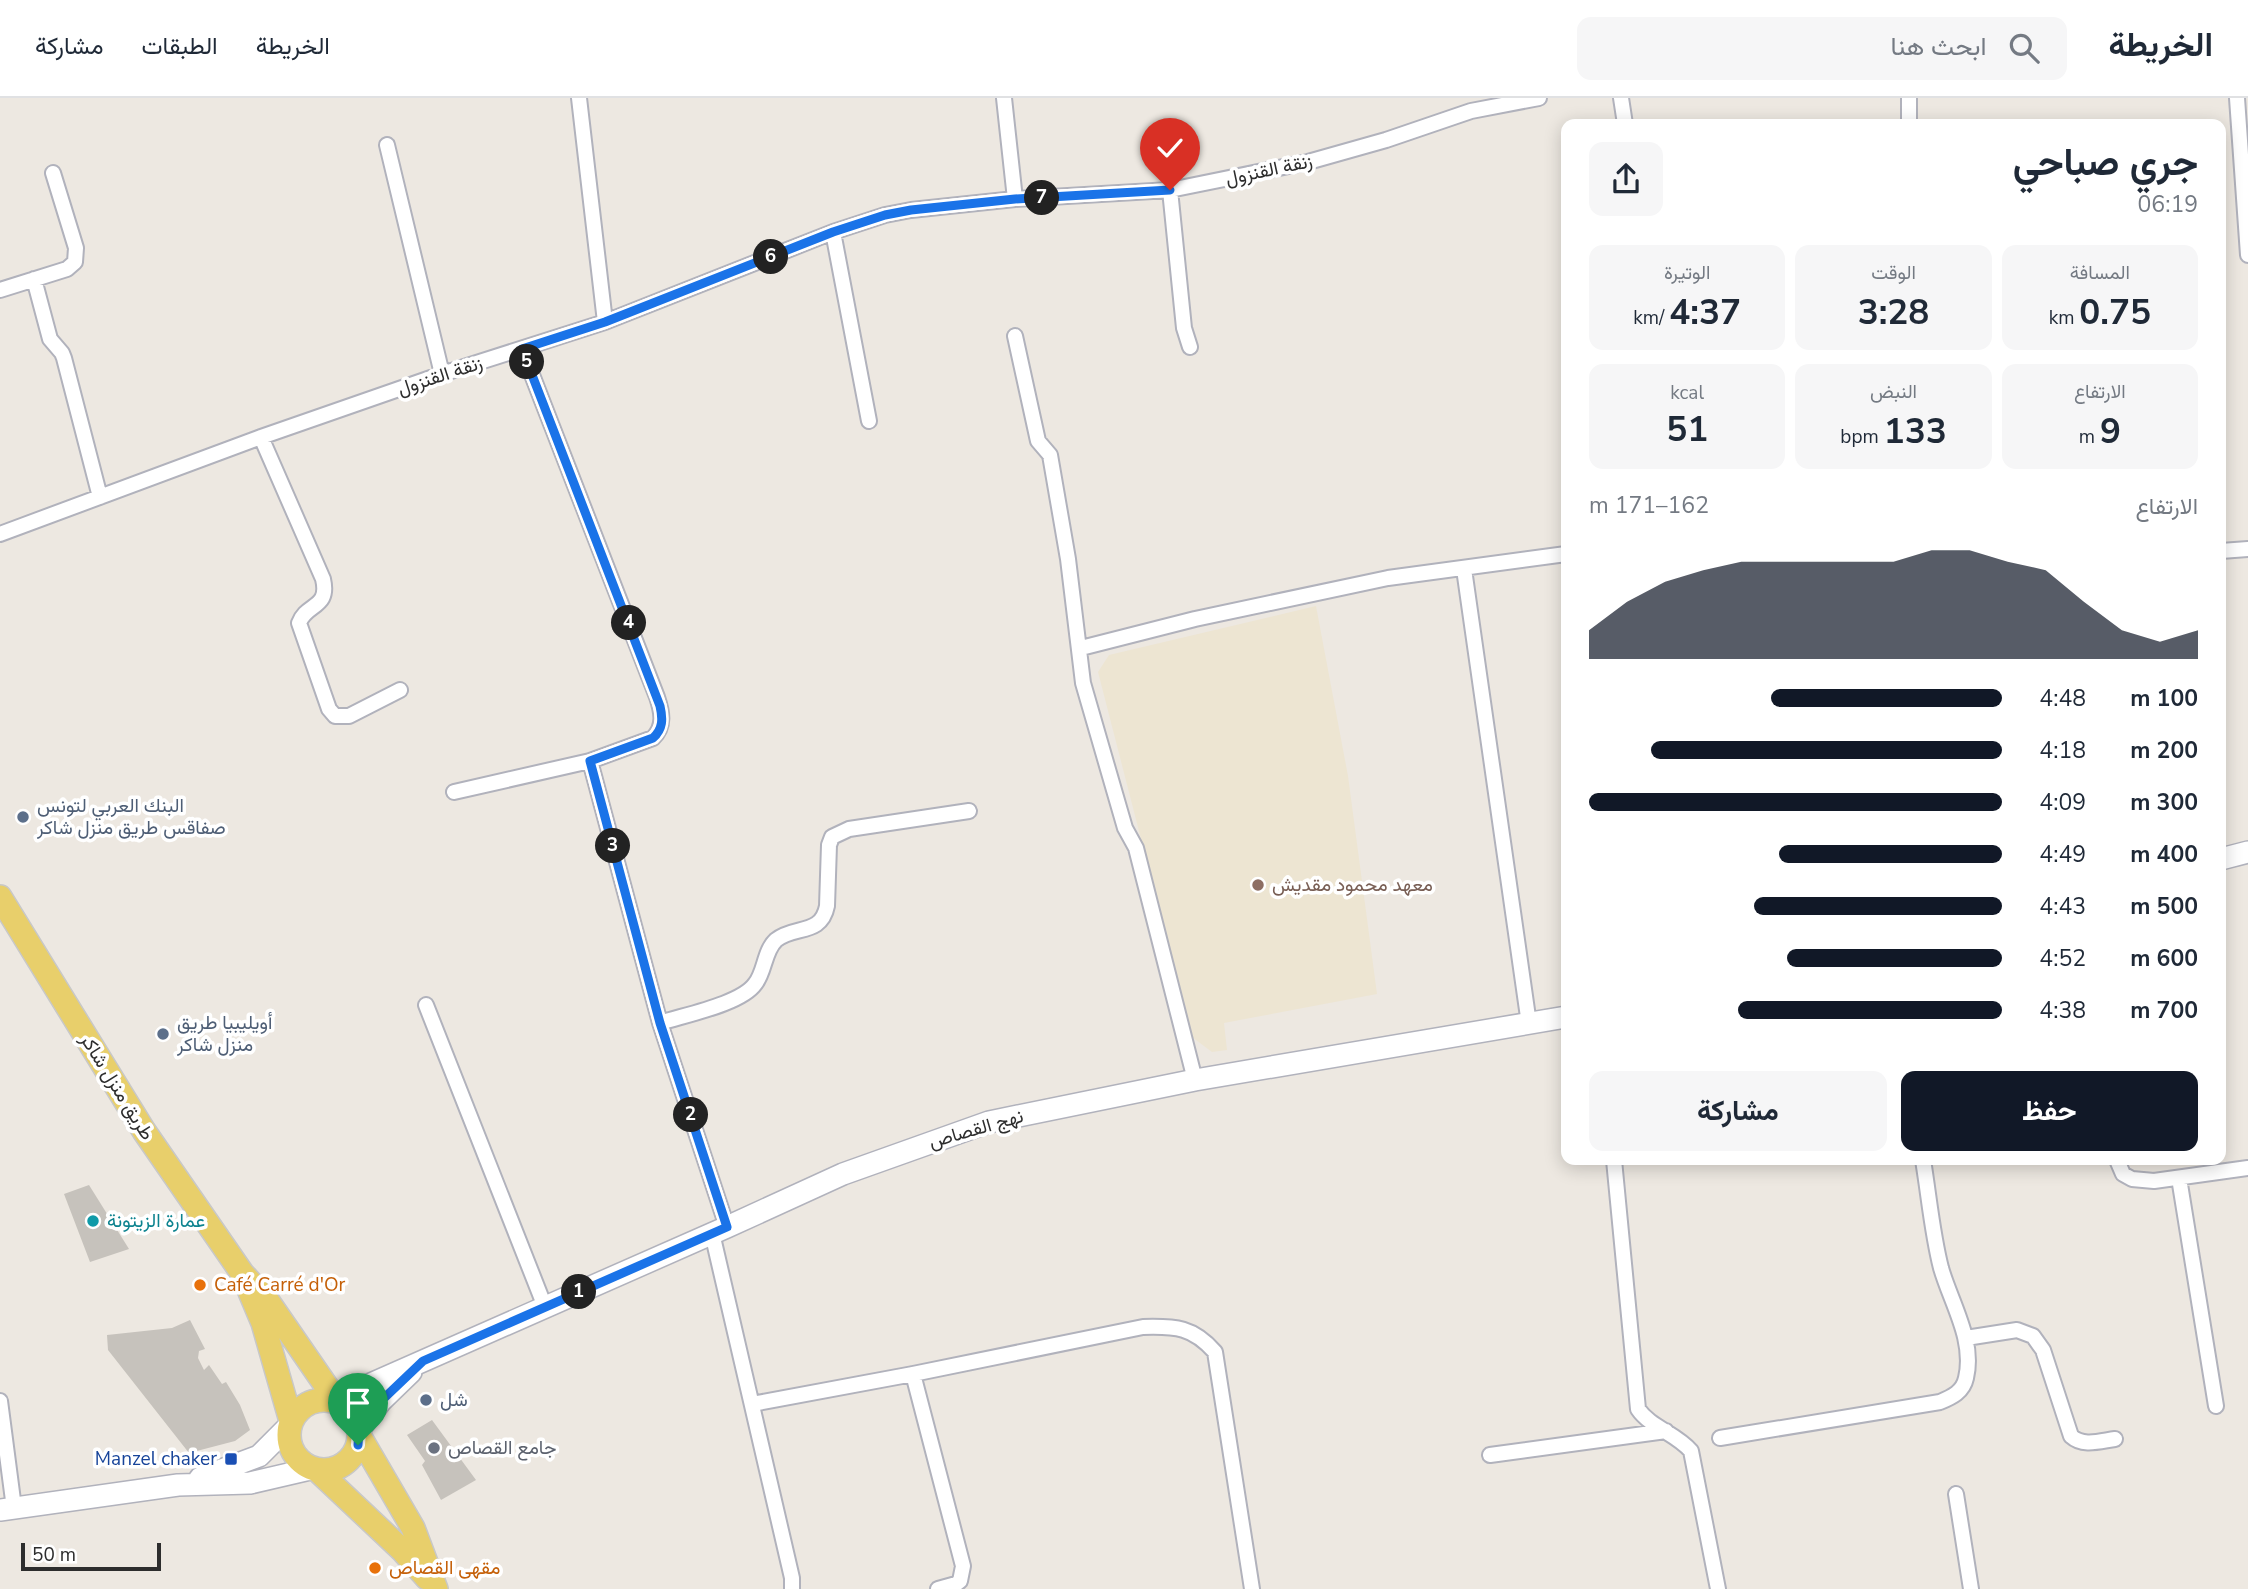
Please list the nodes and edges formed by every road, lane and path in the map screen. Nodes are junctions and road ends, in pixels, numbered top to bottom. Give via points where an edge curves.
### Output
1 (579, 98) edge
2 (1004, 98) edge
3 (1539, 98) edge
4 (1621, 98) edge
5 (1909, 98) edge
6 (2237, 98) edge
7 (1624, 119) edge
8 (1909, 119) edge
9 (387, 145) dead end
10 (53, 173) dead end
11 (1170, 190) junction
12 (1015, 199) junction
13 (833, 232) junction
14 (2248, 256) edge
15 (34, 279) junction
16 (0, 289) edge
17 (605, 322) junction
18 (1016, 336) dead end
19 (1190, 347) dead end
20 (522, 349) junction
21 (442, 374) junction
22 (869, 421) dead end
23 (261, 437) junction
24 (100, 497) junction
25 (0, 534) edge
26 (2248, 549) edge
27 (2226, 551) edge
28 (1561, 555) edge
29 (1464, 569) junction
30 (1081, 648) junction
31 (400, 690) dead end
32 (590, 761) junction
33 (454, 792) dead end
34 (969, 811) dead end
35 (2248, 852) edge
36 (2226, 858) edge
37 (0, 897) edge
38 (426, 1005) dead end
39 (1561, 1018) edge
40 (660, 1023) junction
41 (1529, 1024) junction
42 (1195, 1080) junction
43 (1614, 1165) edge
44 (1924, 1165) edge
45 (2118, 1165) edge
46 (2248, 1168) edge
47 (2179, 1178) junction
48 (720, 1230) junction
49 (242, 1273) junction
50 (545, 1307) junction
51 (1966, 1338) junction
52 (423, 1361) junction
53 (913, 1374) junction
54 (0, 1401) edge
55 (340, 1404) junction
56 (752, 1404) junction
57 (2216, 1406) dead end
58 (290, 1423) junction
59 (1666, 1431) junction
60 (359, 1434) junction
61 (1720, 1438) dead end
62 (2115, 1439) dead end
63 (1490, 1455) dead end
64 (314, 1469) junction
65 (178, 1485) junction
66 (1956, 1494) dead end
67 (7, 1509) edge
68 (792, 1589) edge
69 (938, 1589) edge
70 (1252, 1589) edge
71 (1718, 1589) edge
72 (1971, 1589) edge

1 - 17 street
2 - 12 street
3 - 11 street, زنقة القنزول via 1471,111 1308,162
4 - 7 street
5 - 8 street
6 - 14 street
9 - 21 street
10 - 15 street via 77,256 67,269
11 - 12 street, زنقة القنزول
11 - 19 street via 1184,328
12 - 13 street, زنقة القنزول via 911,210
13 - 17 street, زنقة القنزول
13 - 22 street
15 - 16 street
15 - 24 street via 50,339 64,358
17 - 20 street, زنقة القنزول
18 - 30 street via 1038,441 1050,455
20 - 21 street, زنقة القنزول
20 - 32 street via 662,715 653,738
21 - 23 street, زنقة القنزول
23 - 24 street, زنقة القنزول
23 - 31 street via 323,579 321,602 301,616 299,623 329,709 335,716 349,716
24 - 25 street, زنقة القنزول
26 - 27 street
28 - 29 street
29 - 30 street via 1388,578
29 - 41 street
30 - 42 street via 1083,683 1125,828 1136,848
32 - 33 street
32 - 40 street
34 - 40 street via 849,829 832,837 827,906 820,922 777,939 758,981 744,995
35 - 36 street
37 - 49 main road, طريق منزل شاكر via 144,1131
38 - 50 street
39 - 41 street, نهج القصاص
40 - 48 street
41 - 42 street, نهج القصاص
42 - 48 street, نهج القصاص via 989,1122 843,1174
43 - 59 street via 1638,1409
44 - 51 street via 1941,1269
45 - 47 street via 2132,1179
46 - 47 street
47 - 57 street
48 - 50 street, نهج القصاص
48 - 56 street
49 - 55 main road, طريق منزل شاكر via 267,1300
49 - 58 main road, طريق منزل شاكر via 263,1324
50 - 52 street, نهج القصاص
51 - 61 street via 1964,1387 1940,1402
51 - 62 street via 2017,1330 2034,1336 2043,1350 2071,1436 2088,1443
52 - 55 street, نهج القصاص via 364,1387
52 - 60 street, نهج القصاص via 381,1401
53 - 56 street
53 - 69 street via 962,1566 960,1581
53 - 70 street via 1143,1327 1170,1326 1192,1332 1215,1352 1219,1369
54 - 67 street
55 - 58 main road via 316,1401
55 - 60 main road via 351,1413
56 - 68 street
58 - 64 main road via 290,1446 302,1463
58 - 65 street via 259,1456
59 - 63 street
59 - 71 street via 1691,1451
60 - 64 main road via 347,1463 327,1471
60 - 64 main road via 413,1528 436,1589
64 - 65 street via 250,1483
65 - 67 street
66 - 72 street

